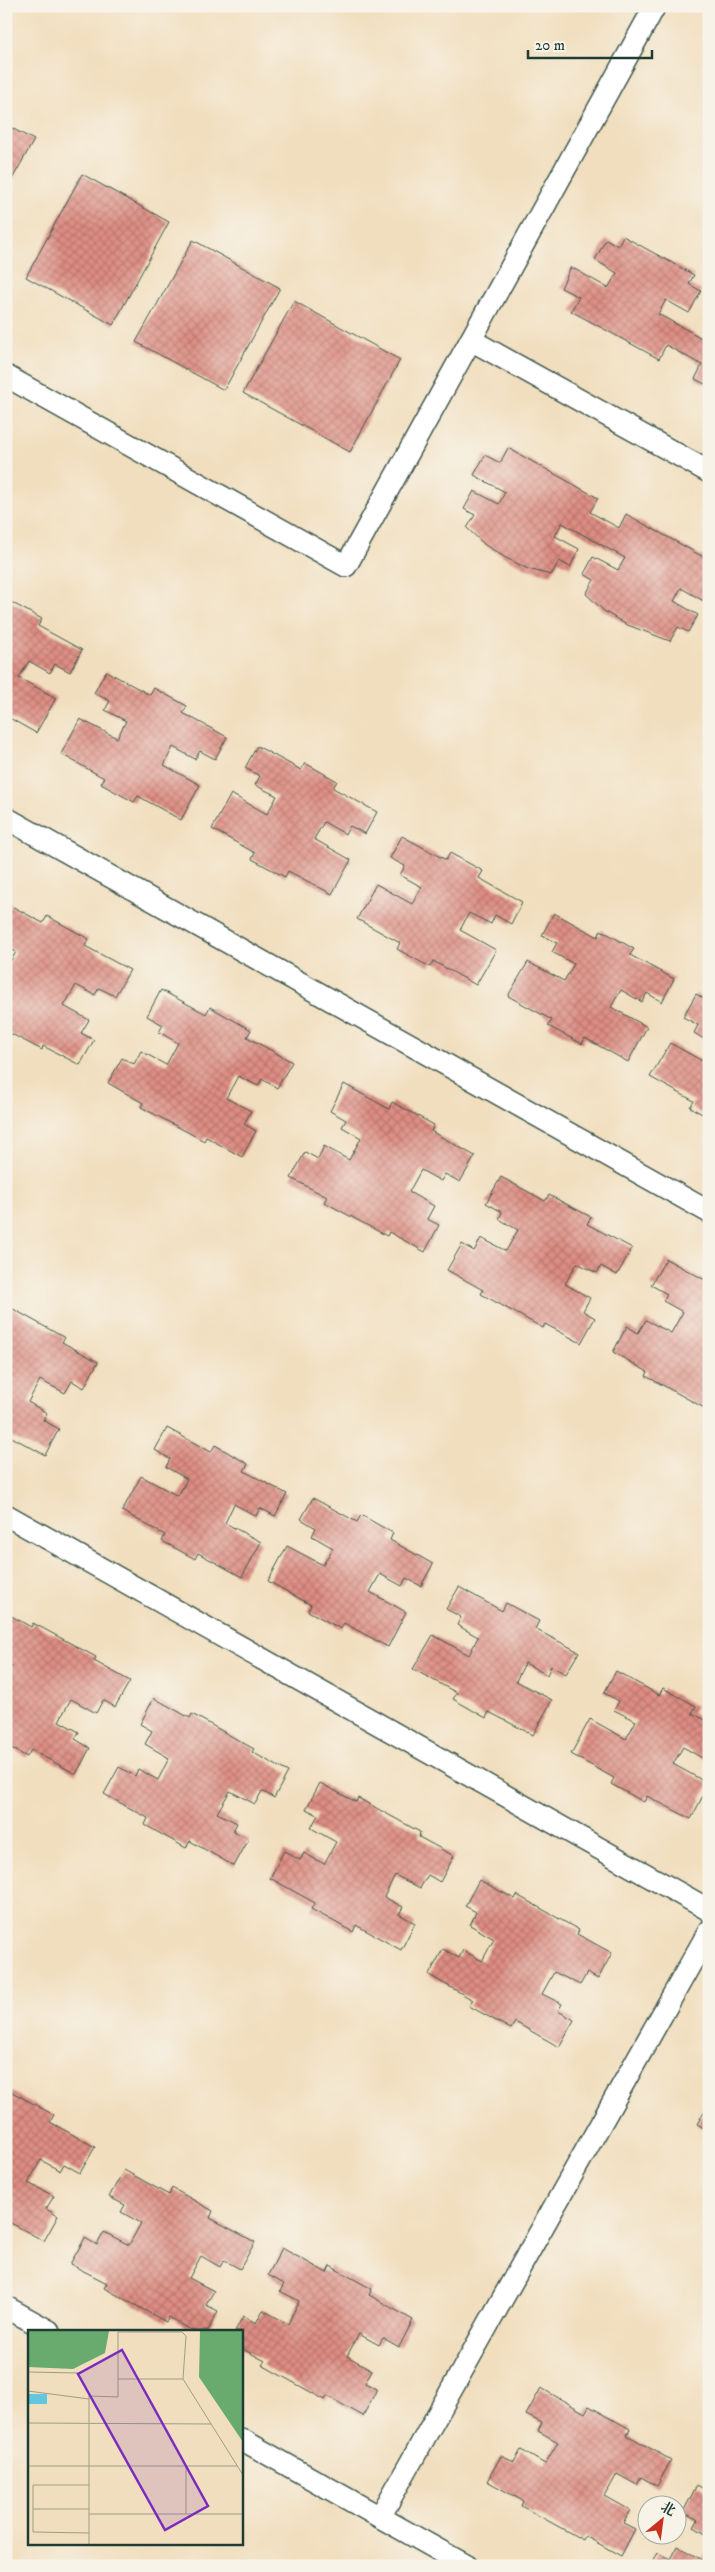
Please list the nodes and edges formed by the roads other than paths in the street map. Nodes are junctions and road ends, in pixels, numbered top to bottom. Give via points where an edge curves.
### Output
1 (655, 6) edge
2 (471, 340) junction
3 (6, 376) edge
4 (709, 472) edge
5 (6, 818) edge
6 (709, 1212) edge
7 (6, 1515) edge
8 (709, 1910) edge
9 (709, 1931) edge
10 (6, 2307) edge
11 (47, 2330) edge
12 (242, 2440) edge
13 (380, 2517) junction
14 (467, 2566) edge

1 - 2 lane
2 - 3 lane via 346,566
2 - 4 lane
5 - 6 lane
7 - 8 lane
9 - 13 lane
10 - 11 lane
12 - 13 lane
13 - 14 lane

